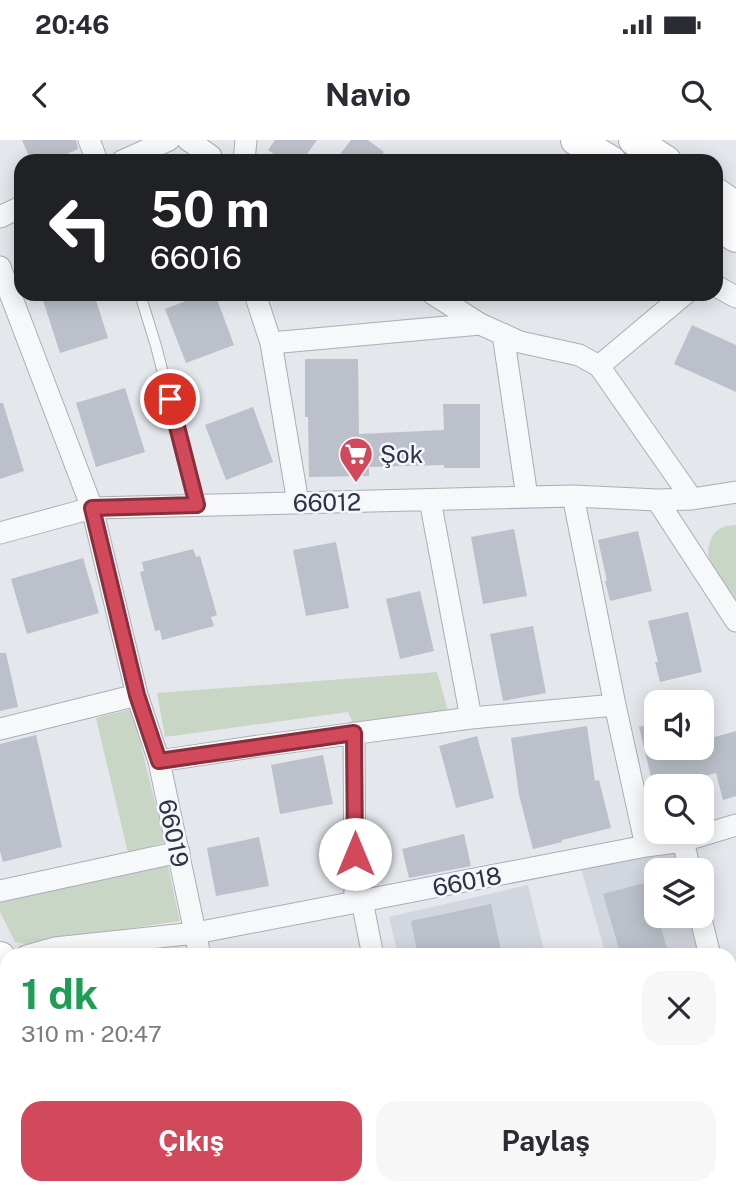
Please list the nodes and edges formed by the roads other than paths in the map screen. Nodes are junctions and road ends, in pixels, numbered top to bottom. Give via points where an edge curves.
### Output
1 (169, 140) edge
2 (188, 140) edge
3 (576, 140) edge
4 (634, 140) edge
5 (138, 154) edge
6 (208, 154) edge
7 (599, 154) edge
8 (655, 154) edge
9 (0, 267) edge
10 (142, 301) edge
11 (257, 301) edge
12 (444, 301) edge
13 (677, 301) edge
14 (480, 324) junction
15 (503, 334) junction
16 (271, 343) junction
17 (599, 366) junction
18 (736, 492) edge
19 (573, 496) junction
20 (527, 497) junction
21 (692, 499) junction
22 (430, 500) junction
23 (657, 500) junction
24 (298, 503) junction
25 (197, 505) junction
26 (92, 508) junction
27 (0, 533) edge
28 (736, 621) edge
29 (137, 695) junction
30 (615, 705) junction
31 (471, 718) junction
32 (0, 729) edge
33 (354, 733) junction
34 (159, 761) junction
35 (736, 825) edge
36 (714, 832) edge
37 (661, 844) edge
38 (646, 846) junction
39 (178, 852) junction
40 (0, 891) edge
41 (358, 902) junction
42 (704, 928) edge
43 (196, 933) junction
44 (52, 948) edge
45 (199, 948) edge
46 (371, 948) edge
47 (708, 948) edge

1 - 5 street
2 - 6 street
3 - 7 main road
4 - 8 main road
9 - 26 street, 66019
10 - 25 lane
11 - 16 street
12 - 14 street
13 - 17 street
14 - 15 street
14 - 16 street
15 - 17 street via 579,355
15 - 20 street
16 - 24 street
17 - 21 street
18 - 21 street, 66012
19 - 20 street, 66012
19 - 23 street, 66012
19 - 30 street
20 - 22 street, 66012
21 - 23 street, 66012
22 - 24 street, 66012
22 - 31 street
23 - 28 street
24 - 25 street, 66012
25 - 26 street, 66012
26 - 27 street, 66012
26 - 29 street, 66019
29 - 32 street
29 - 34 street, 66019
30 - 31 street
30 - 38 street
31 - 33 street
33 - 34 street
33 - 41 street
34 - 39 street, 66019
35 - 36 street, 66018
37 - 38 street, 66018
38 - 41 street, 66018
39 - 40 street
39 - 43 street, 66019
41 - 43 street, 66018
41 - 46 street
42 - 47 street
43 - 44 street, 66018
43 - 45 street, 66019

